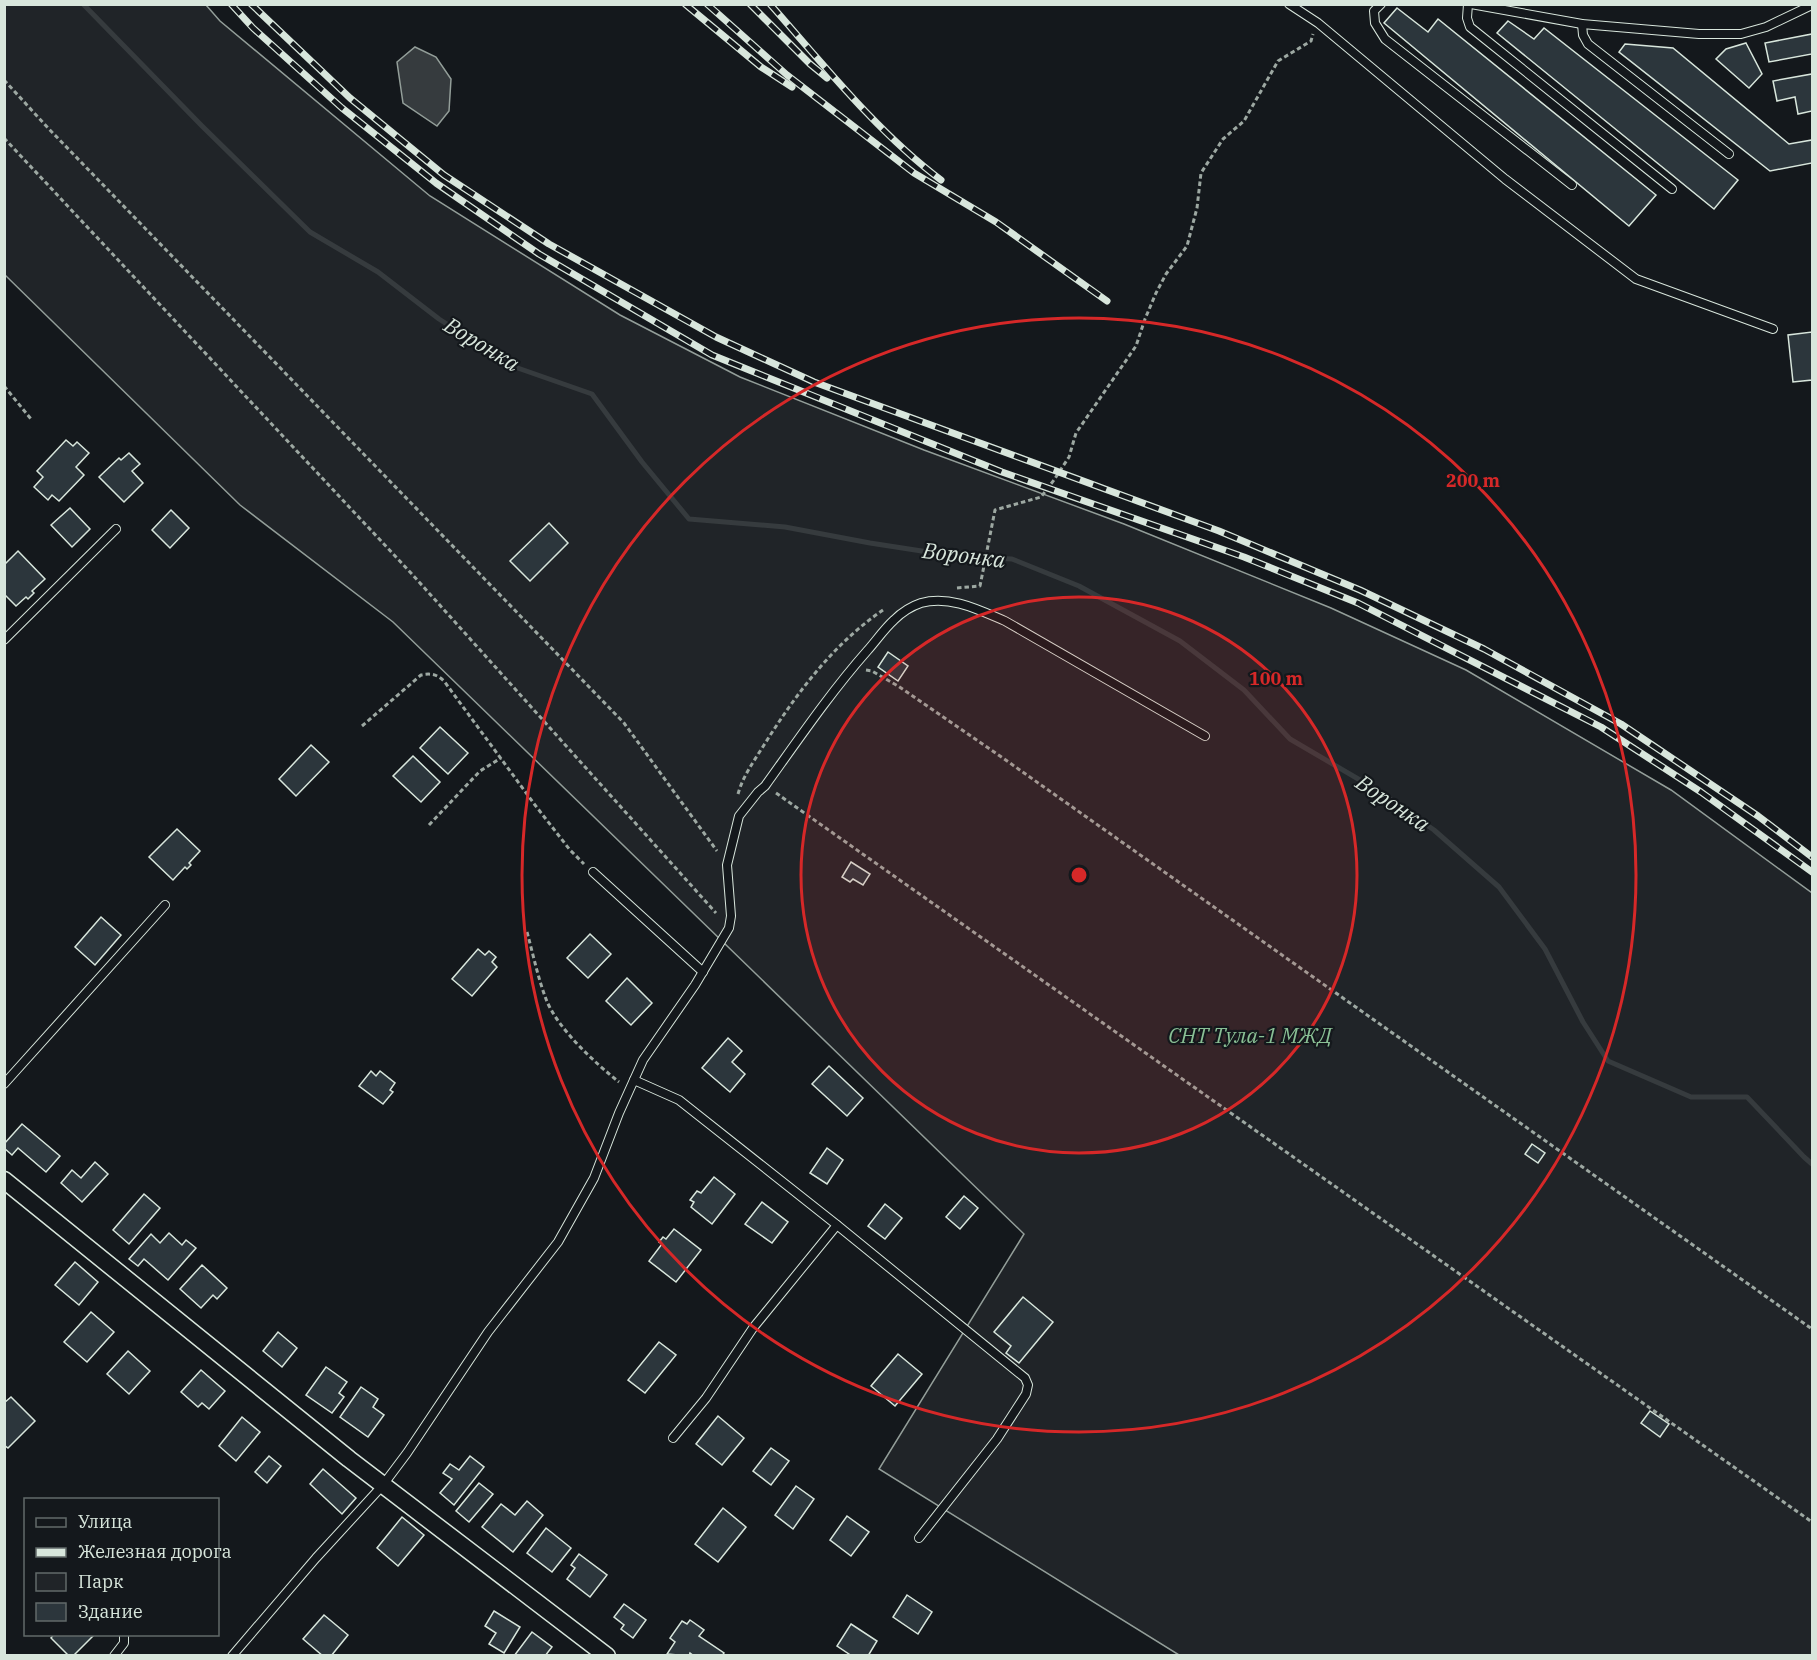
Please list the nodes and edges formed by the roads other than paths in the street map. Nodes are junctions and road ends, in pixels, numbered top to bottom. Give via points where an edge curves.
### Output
1 (1289, 4) edge
2 (1381, 4) edge
3 (1469, 4) edge
4 (1812, 5) edge
5 (1582, 24) junction
6 (1729, 154) dead end
7 (1572, 185) dead end
8 (1672, 189) dead end
9 (1773, 329) dead end
10 (116, 529) dead end
11 (4, 640) edge
12 (1205, 736) dead end
13 (593, 872) road end
14 (165, 905) dead end
15 (703, 972) junction
16 (634, 1080) junction
17 (4, 1084) edge
18 (4, 1180) edge
19 (837, 1225) junction
20 (673, 1438) dead end
21 (383, 1485) junction
22 (919, 1538) dead end
23 (124, 1636) edge
24 (114, 1656) edge
25 (232, 1656) edge
26 (607, 1656) edge

1 - 9 lane via 1318,23 1505,179 1636,279
2 - 7 lane via 1374,10 1375,23 1384,39
3 - 5 lane
3 - 8 lane via 1470,27
4 - 5 lane via 1741,34
5 - 6 lane via 1588,44
10 - 11 lane
12 - 15 lane via 1005,621 961,604 933,601 915,606 895,619 853,668 739,816 727,865 729,928
13 - 15 lane
14 - 17 lane
15 - 16 lane via 643,1060
16 - 19 lane via 679,1100
16 - 21 lane via 594,1178 558,1242 488,1332
18 - 21 street
19 - 20 lane via 753,1328 706,1398
19 - 22 lane via 1023,1376 1028,1385 997,1439
21 - 25 lane
21 - 26 street
23 - 24 lane via 124,1643

